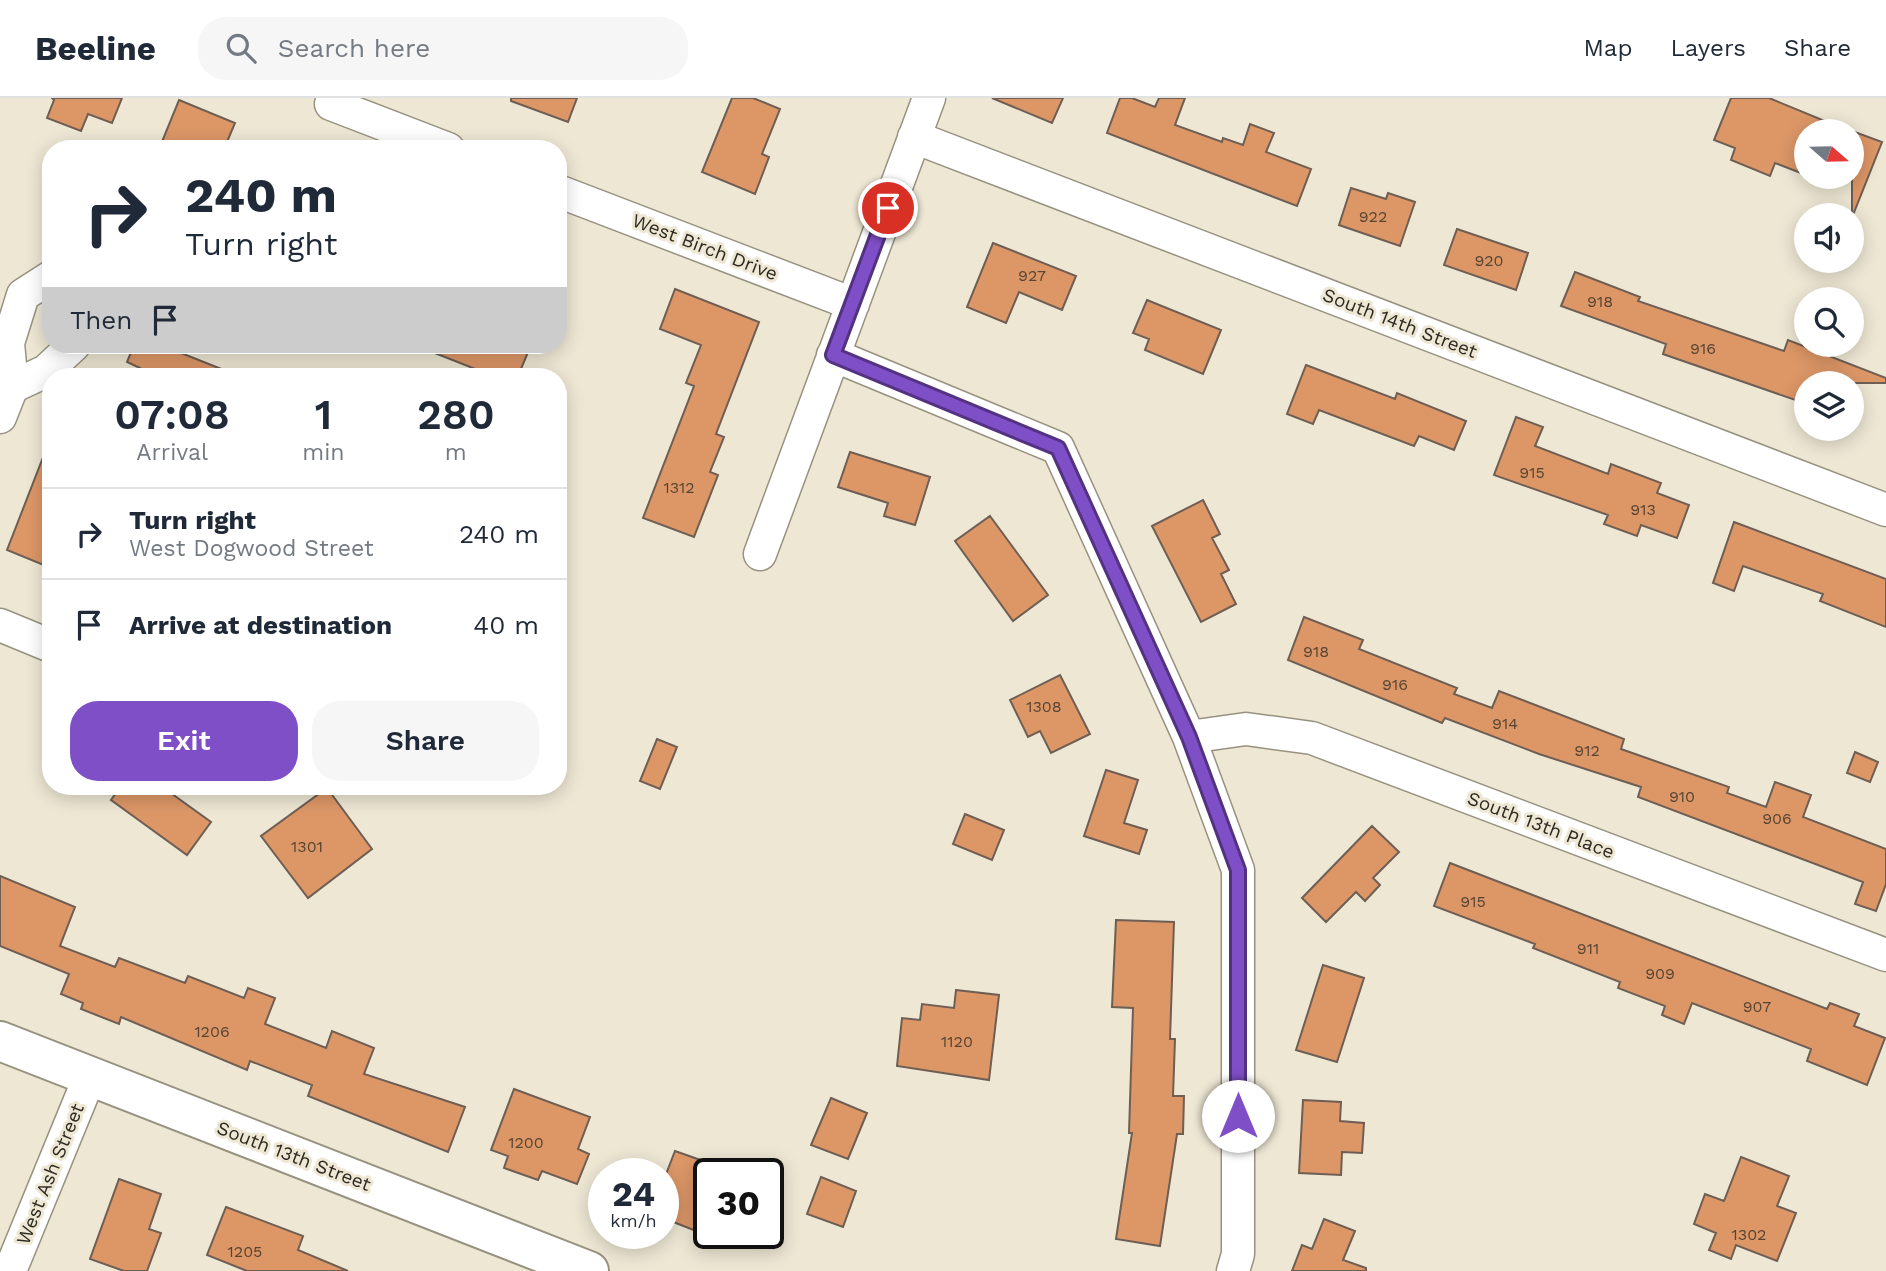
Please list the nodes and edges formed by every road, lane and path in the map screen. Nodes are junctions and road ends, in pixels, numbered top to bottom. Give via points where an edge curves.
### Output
1 (929, 98) edge
2 (331, 104) dead end
3 (914, 137) junction
4 (425, 140) edge
5 (567, 194) edge
6 (42, 283) edge
7 (853, 304) junction
8 (64, 354) edge
9 (833, 355) junction
10 (49, 368) edge
11 (42, 373) edge
12 (12, 387) junction
13 (0, 417) edge
14 (1886, 510) edge
15 (760, 554) dead end
16 (0, 625) edge
17 (42, 642) edge
18 (1189, 737) junction
19 (1886, 955) edge
20 (0, 1041) edge
21 (90, 1076) junction
22 (10, 1271) edge
23 (589, 1271) edge
24 (1233, 1271) edge

1 - 3 street
2 - 4 street
3 - 7 street
3 - 14 street, South 14th Street
5 - 7 street, West Birch Drive
6 - 12 street via 23,295 8,343
7 - 9 street
8 - 10 street
9 - 15 street
9 - 18 street via 1058,448
11 - 12 street
12 - 13 street
16 - 17 street
18 - 19 street, South 13th Place via 1246,729 1312,738
18 - 24 street via 1238,870 1238,1254
20 - 21 street, South 13th Street
21 - 22 street, West Ash Street
21 - 23 street, South 13th Street

